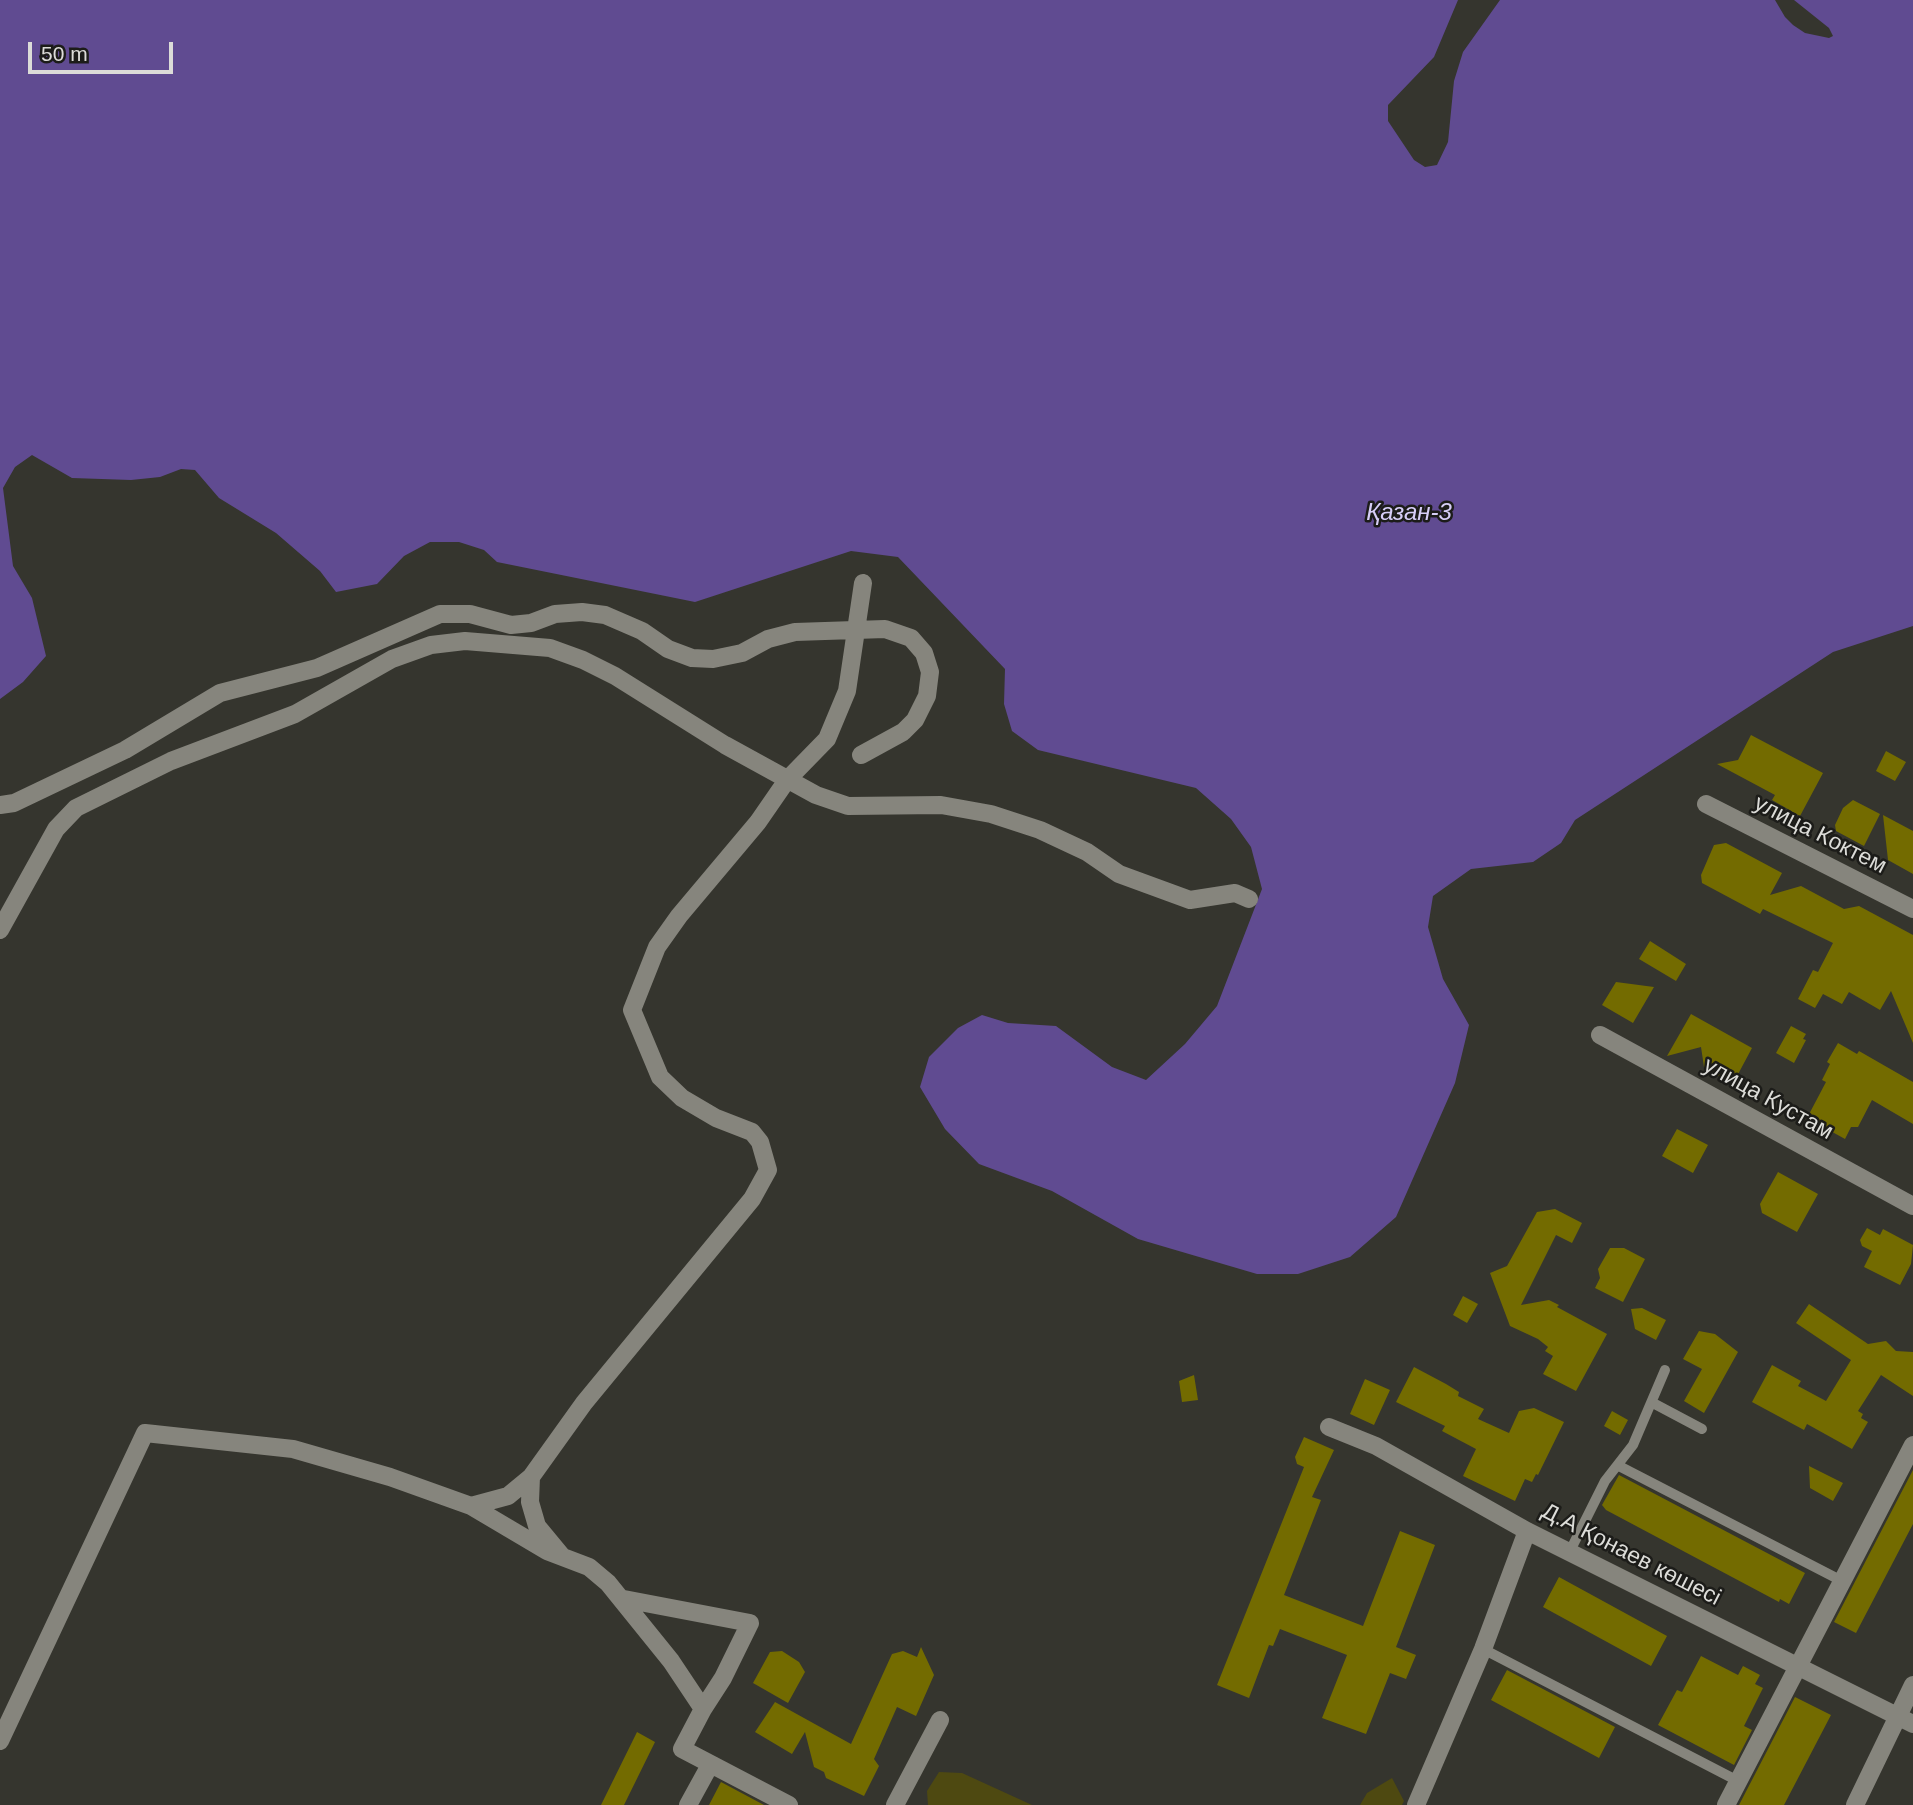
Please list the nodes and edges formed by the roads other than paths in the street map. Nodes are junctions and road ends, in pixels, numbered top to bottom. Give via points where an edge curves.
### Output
1 (863, 583) dead end
2 (854, 630) junction
3 (861, 755) dead end
4 (787, 780) junction
5 (1706, 804) dead end
6 (0, 805) edge
7 (1249, 899) dead end
8 (1913, 909) edge
9 (0, 930) edge
10 (1600, 1035) dead end
11 (1913, 1206) edge
12 (1665, 1370) dead end
13 (1653, 1403) junction
14 (1329, 1427) dead end
15 (1703, 1429) dead end
16 (1913, 1445) edge
17 (1619, 1466) junction
18 (531, 1477) junction
19 (471, 1506) junction
20 (1527, 1531) junction
21 (1570, 1552) junction
22 (562, 1555) junction
23 (1842, 1581) junction
24 (624, 1599) junction
25 (1483, 1649) junction
26 (1800, 1667) junction
27 (1913, 1685) edge
28 (703, 1709) junction
29 (940, 1720) dead end
30 (1906, 1720) edge
31 (0, 1741) edge
32 (710, 1765) junction
33 (1738, 1781) junction
34 (688, 1805) edge
35 (789, 1805) edge
36 (895, 1805) edge
37 (1416, 1805) edge
38 (1726, 1805) edge
39 (1855, 1805) edge

1 - 2 street
2 - 3 street via 885,629 911,638 924,653 930,672 927,696 915,719 903,732
2 - 4 street via 847,691 827,739
2 - 6 street via 795,632 741,653 703,659 668,649 606,615 555,614 531,624 511,625 470,614 440,614 317,668 220,693 125,750 14,803
4 - 7 street via 848,806 941,805 991,814 1040,830 1087,852 1119,874 1190,900 1235,893
4 - 9 street via 583,660 550,648 508,643 432,645 391,659 295,713 171,761 76,808 56,829
4 - 18 street via 657,947 632,1010 660,1077 682,1098 752,1132 768,1170 752,1199 584,1403
5 - 8 street, улица Коктем
10 - 11 street, улица Кустам
12 - 13 lane
13 - 15 lane
13 - 17 lane
14 - 20 street, Д.А Қонаев көшесі via 1376,1446
16 - 23 street
17 - 21 lane via 1605,1481
17 - 23 lane
18 - 19 street via 508,1496
18 - 22 street via 530,1502 537,1526
19 - 22 street via 547,1551
19 - 31 street via 293,1449 145,1433
20 - 21 street, Д.А Қонаев көшесі
20 - 25 street
21 - 26 street, Д.А Қонаев көшесі
22 - 24 street via 589,1567
23 - 26 street
24 - 28 street
24 - 28 street via 750,1623
25 - 33 lane
25 - 37 street
26 - 30 street, Д.А Қонаев көшесі
26 - 33 street
27 - 30 street
28 - 32 street via 682,1749
29 - 36 street
30 - 39 street
32 - 34 street
32 - 35 street
33 - 38 street

